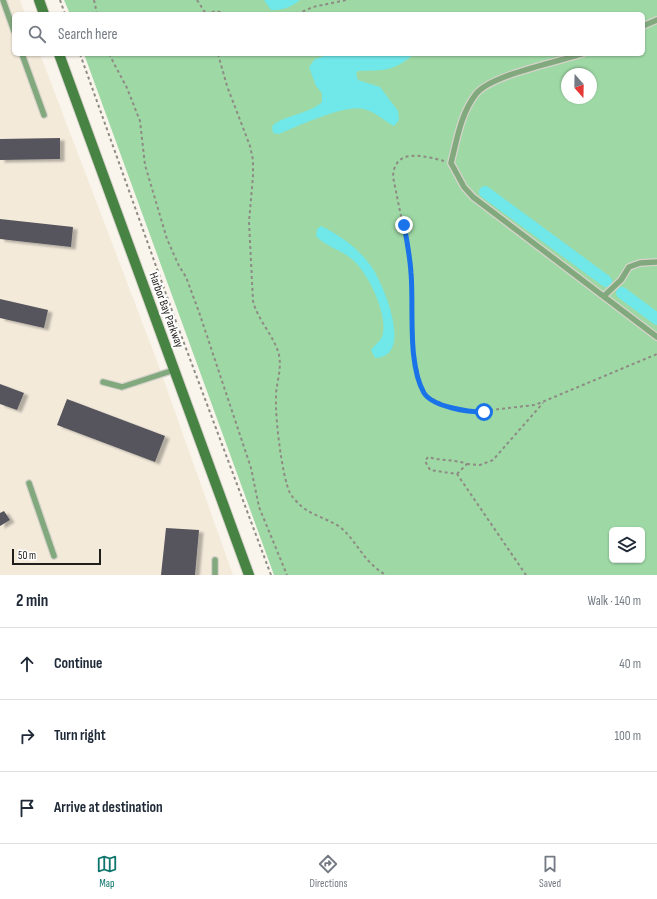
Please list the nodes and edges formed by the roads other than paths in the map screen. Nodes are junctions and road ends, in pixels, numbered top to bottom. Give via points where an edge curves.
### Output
1 (3, 0) edge
2 (39, 0) edge
3 (43, 12) edge
4 (657, 20) edge
5 (645, 25) edge
6 (12, 26) edge
7 (23, 56) edge
8 (60, 56) edge
9 (575, 56) edge
10 (44, 115) dead end
11 (657, 262) edge
12 (604, 296) junction
13 (657, 337) edge
14 (174, 370) junction
15 (102, 382) dead end
16 (29, 483) dead end
17 (54, 556) dead end
18 (215, 560) dead end
19 (215, 575) edge
20 (249, 575) edge

1 - 6 lane
2 - 3 main road
4 - 5 lane
7 - 10 lane
8 - 14 main road, Harbor Bay Parkway
9 - 12 lane via 495,80 477,93 462,121 451,162 464,187 473,197
11 - 12 lane via 640,263 629,267 621,280
12 - 13 lane
14 - 15 lane via 122,387
14 - 20 main road, Harbor Bay Parkway
16 - 17 lane
18 - 19 lane

